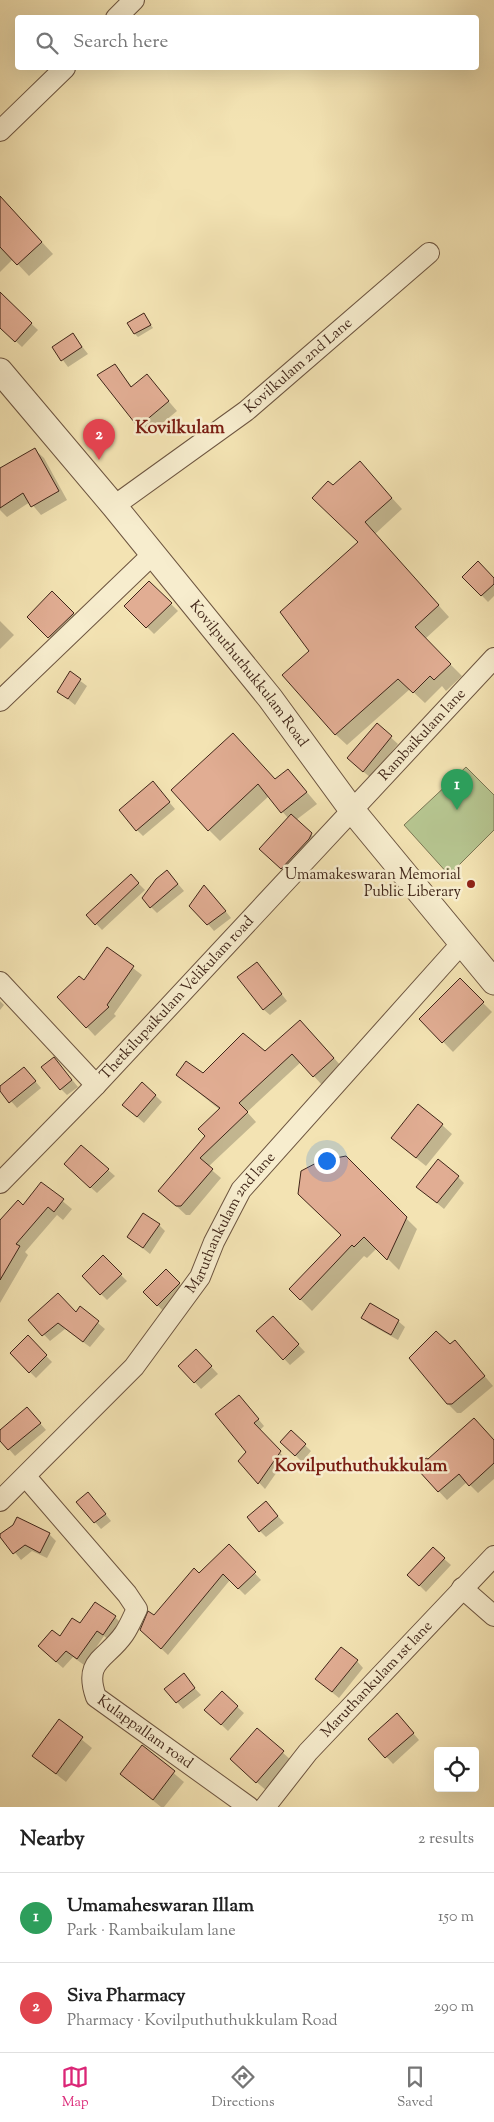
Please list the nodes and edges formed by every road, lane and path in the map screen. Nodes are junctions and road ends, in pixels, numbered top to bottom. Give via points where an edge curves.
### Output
1 (134, 0) edge
2 (119, 15) edge
3 (63, 70) edge
4 (0, 130) edge
5 (429, 253) dead end
6 (0, 371) edge
7 (114, 506) junction
8 (152, 555) junction
9 (494, 658) edge
10 (0, 701) edge
11 (352, 810) junction
12 (461, 944) junction
13 (0, 982) edge
14 (494, 982) edge
15 (96, 1084) junction
16 (0, 1183) edge
17 (26, 1477) junction
18 (0, 1501) edge
19 (494, 1556) edge
20 (462, 1588) junction
21 (494, 1616) edge
22 (249, 1807) edge
23 (265, 1807) edge

1 - 2 street
3 - 4 street
5 - 7 street, Kovilkulam 2nd Lane via 246,411
6 - 7 street, Kovilputhuthukkulam Road
7 - 8 street, Kovilputhuthukkulam Road
8 - 10 street
8 - 11 street, Kovilputhuthukkulam Road via 270,698
9 - 11 street, Rambaikulam lane
11 - 12 street, Kovilputhuthukkulam Road
11 - 15 street, Thetkilupaikulam Velikulam road
12 - 14 street, Kovilputhuthukkulam Road
12 - 17 street, Maruthankulam 2nd lane via 241,1190 200,1277 134,1367
13 - 15 street
15 - 16 street, Thetkilupaikulam Velikulam road
17 - 18 street, Maruthankulam 2nd lane
17 - 22 street, Kulappallam road via 137,1609 124,1634 95,1665 90,1681 96,1697
19 - 20 street, Maruthankulam 1st lane
20 - 21 street
20 - 23 street, Maruthankulam 1st lane via 308,1752

